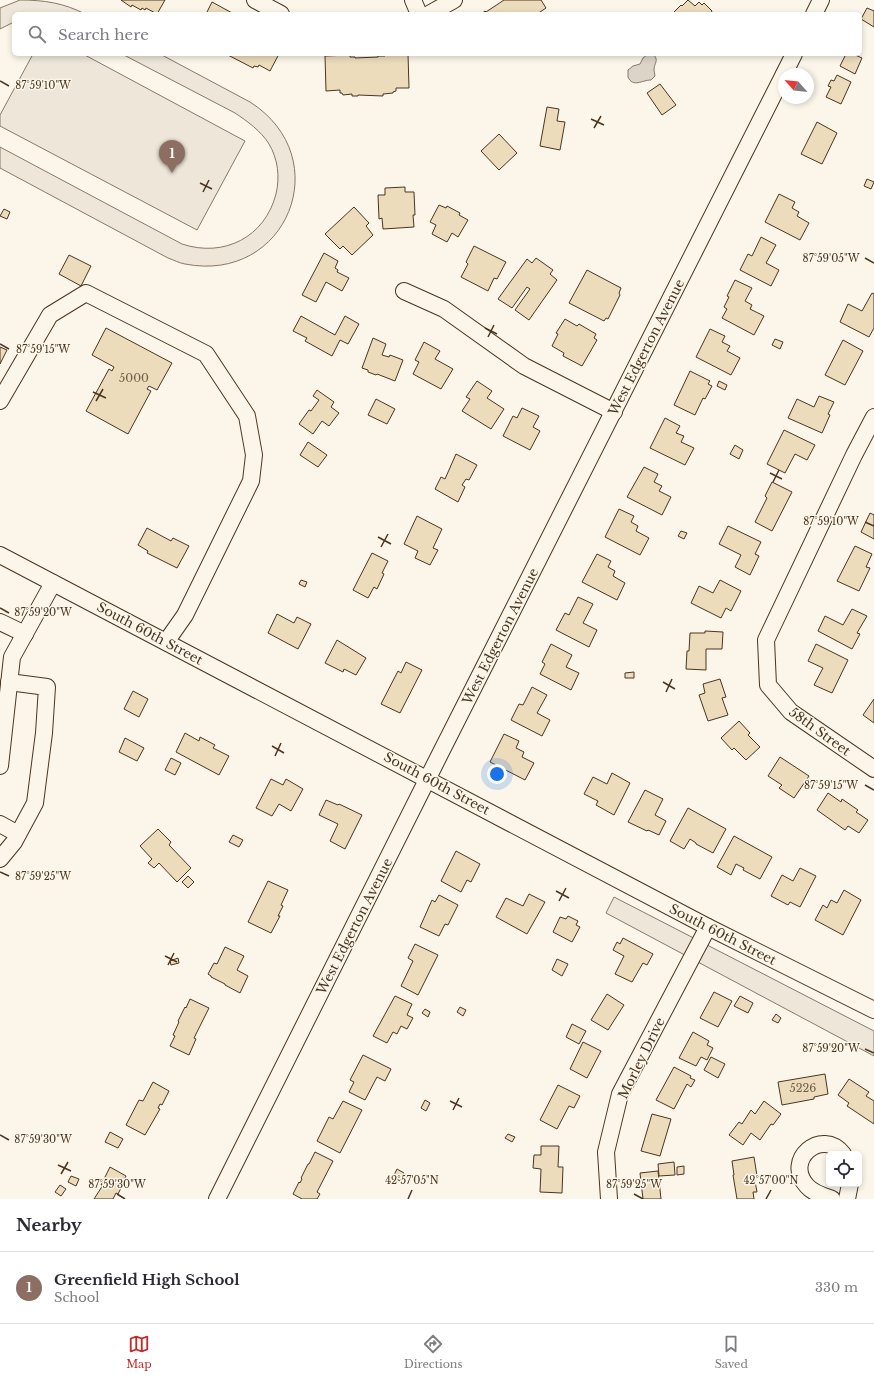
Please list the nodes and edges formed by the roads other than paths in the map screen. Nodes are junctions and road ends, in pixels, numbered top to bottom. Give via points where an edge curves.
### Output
1 (255, 0) edge
2 (413, 0) edge
3 (454, 0) edge
4 (821, 0) edge
5 (277, 12) edge
6 (418, 12) edge
7 (433, 12) edge
8 (815, 12) edge
9 (793, 56) edge
10 (787, 68) edge
11 (778, 86) edge
12 (404, 291) dead end
13 (0, 401) edge
14 (614, 412) junction
15 (874, 417) edge
16 (0, 555) edge
17 (53, 582) junction
18 (0, 622) edge
19 (25, 634) junction
20 (166, 642) junction
21 (10, 682) junction
22 (0, 766) edge
23 (874, 769) edge
24 (428, 779) junction
25 (0, 824) edge
26 (18, 834) junction
27 (0, 859) edge
28 (708, 927) junction
29 (874, 1010) edge
30 (840, 1151) edge
31 (849, 1187) edge
32 (217, 1199) edge
33 (609, 1199) edge
34 (832, 1199) edge
35 (847, 1199) edge

1 - 5 street
2 - 6 street
3 - 7 street
4 - 8 street
9 - 10 street, West Edgerton Avenue
11 - 14 street, West Edgerton Avenue
12 - 14 street via 444,309 524,366
13 - 20 street via 50,315 86,293 206,354 247,416 254,455 251,481 185,615
14 - 24 street, West Edgerton Avenue
15 - 23 street, 58th Street via 766,640 768,685 791,712
16 - 17 street, South 60th Street
17 - 19 street
17 - 20 street, South 60th Street
18 - 19 street
19 - 21 street via 12,657
20 - 24 street, South 60th Street
21 - 22 street
21 - 26 street via 47,687 35,803
24 - 28 street, South 60th Street
24 - 32 street, West Edgerton Avenue
25 - 26 street
26 - 27 street
28 - 29 street, South 60th Street
28 - 33 street, Morley Drive via 620,1094 606,1152
30 - 34 street via 835,1146 822,1143 808,1149 801,1158 800,1172 807,1186
31 - 35 street

